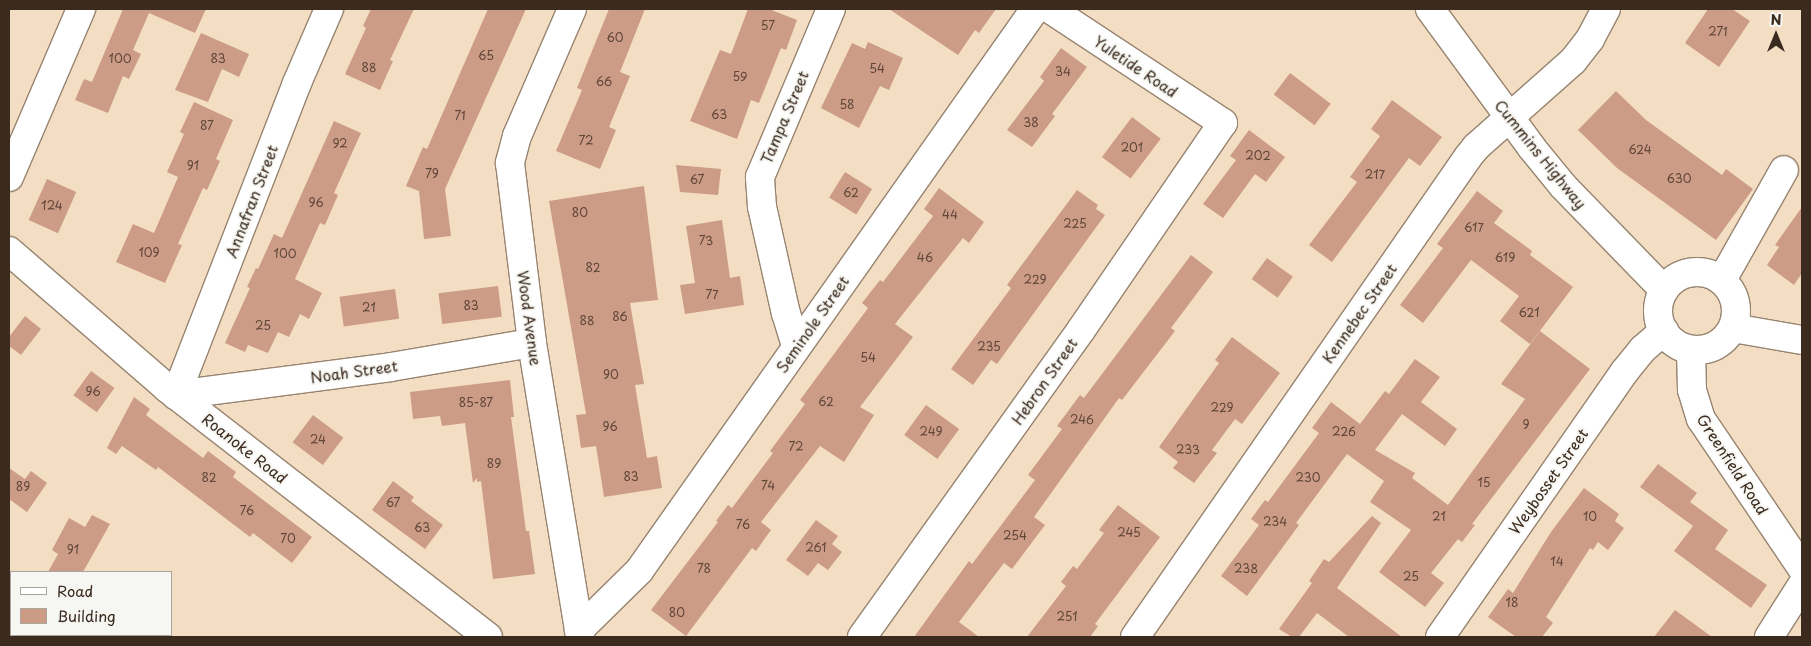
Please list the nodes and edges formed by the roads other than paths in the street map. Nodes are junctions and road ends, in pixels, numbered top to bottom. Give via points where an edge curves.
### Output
1 (82, 9) edge
2 (329, 9) edge
3 (572, 9) edge
4 (831, 9) edge
5 (1035, 9) edge
6 (1050, 9) edge
7 (1430, 9) edge
8 (1606, 9) edge
9 (1509, 118) junction
10 (1223, 123) joint
11 (1784, 170) dead end
12 (9, 177) edge
13 (9, 251) edge
14 (1722, 280) junction
15 (1664, 290) junction
16 (1733, 328) junction
17 (1664, 331) junction
18 (1802, 340) edge
19 (532, 343) junction
20 (796, 346) junction
21 (1691, 350) junction
22 (176, 395) junction
23 (1802, 568) edge
24 (1802, 585) edge
25 (580, 634) edge
26 (488, 637) edge
27 (862, 637) edge
28 (1135, 637) edge
29 (1440, 637) edge
30 (1769, 637) edge

1 - 12 street
2 - 22 street, Annafran Street
3 - 19 street, Wood Avenue via 516,136 510,163
4 - 20 street, Tampa Street via 760,177 762,207
5 - 20 street, Seminole Street
6 - 10 street, Yuletide Road
7 - 9 street, Cummins Highway
8 - 9 street, Kennebec Street via 1590,39 1573,61
9 - 15 street, Cummins Highway via 1563,186
9 - 28 street, Kennebec Street via 1468,157
10 - 27 street, Hebron Street via 1081,330
11 - 14 street
13 - 22 street, Roanoke Road
14 - 15 street via 1710,274 1690,273 1672,280
14 - 16 street via 1736,302
15 - 17 street via 1658,315
16 - 18 street
16 - 21 street via 1716,346
17 - 21 street via 1678,346
17 - 29 street, Weybosset Street via 1625,371
19 - 22 street, Noah Street via 391,367
19 - 25 street, Wood Avenue
20 - 25 street, Seminole Street via 640,571
21 - 23 street, Greenfield Road via 1692,390 1701,419
22 - 26 street, Roanoke Road
24 - 30 street

